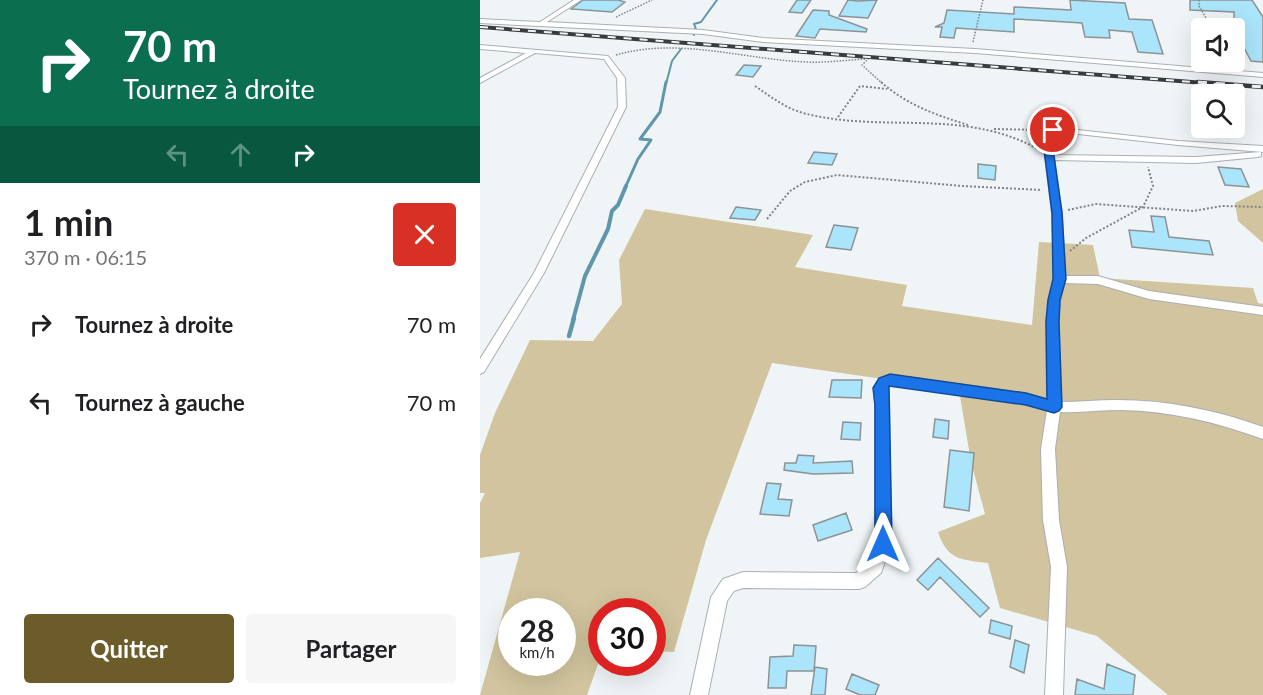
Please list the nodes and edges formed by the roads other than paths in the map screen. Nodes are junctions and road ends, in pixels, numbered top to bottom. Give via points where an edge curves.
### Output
1 (578, 0) edge
2 (480, 21) edge
3 (541, 24) junction
4 (480, 47) edge
5 (535, 51) junction
6 (1263, 75) edge
7 (480, 81) edge
8 (1263, 149) edge
9 (1263, 153) edge
10 (1049, 157) junction
11 (1060, 279) junction
12 (1263, 312) edge
13 (480, 369) edge
14 (1054, 407) junction
15 (1263, 433) edge
16 (699, 695) edge
17 (1054, 695) edge

1 - 3 street
2 - 3 street
3 - 6 street via 975,51
4 - 5 street
5 - 7 street
5 - 13 street via 606,57 621,78 622,107 539,273
8 - 10 street via 1053,130 1047,141
9 - 10 street via 1196,160
10 - 11 street
11 - 12 street via 1098,280 1149,295
11 - 14 street via 1052,322
14 - 15 street via 1142,406 1215,416
14 - 16 street via 1026,399 884,382 880,388 883,544 875,567 859,581 743,580 729,585 719,597
14 - 17 street via 1048,449 1051,520 1059,567

